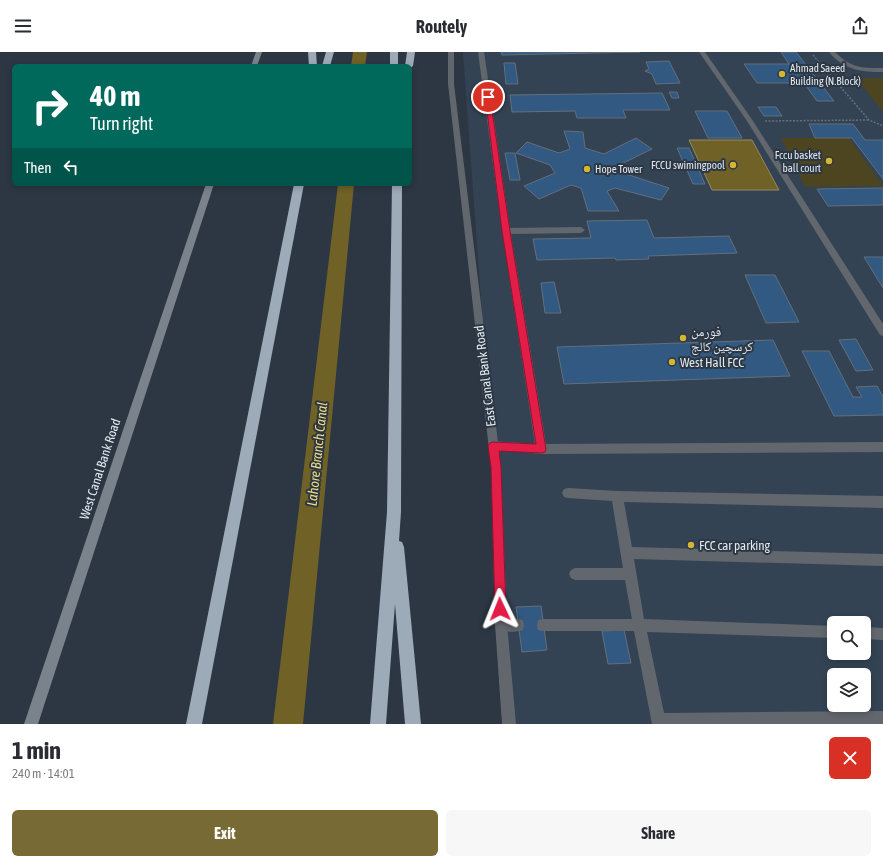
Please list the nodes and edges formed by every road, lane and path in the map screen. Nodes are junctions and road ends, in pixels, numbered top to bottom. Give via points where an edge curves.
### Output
1 (259, 52) edge
2 (312, 52) edge
3 (330, 52) edge
4 (394, 52) edge
5 (411, 52) edge
6 (451, 52) edge
7 (481, 52) edge
8 (702, 52) edge
9 (832, 52) edge
10 (813, 55) dead end
11 (255, 64) edge
12 (313, 64) edge
13 (327, 64) edge
14 (394, 64) edge
15 (409, 64) edge
16 (883, 70) edge
17 (869, 120) junction
18 (750, 121) junction
19 (883, 126) edge
20 (209, 186) edge
21 (299, 186) edge
22 (397, 186) edge
23 (581, 230) dead end
24 (506, 231) junction
25 (883, 332) edge
26 (493, 446) junction
27 (883, 447) edge
28 (542, 449) junction
29 (568, 493) dead end
30 (617, 496) junction
31 (883, 502) edge
32 (394, 512) junction
33 (628, 553) junction
34 (883, 560) edge
35 (575, 574) dead end
36 (631, 574) junction
37 (501, 624) junction
38 (543, 624) dead end
39 (518, 625) dead end
40 (639, 625) junction
41 (827, 632) edge
42 (871, 633) edge
43 (883, 634) edge
44 (883, 718) edge
45 (659, 722) edge
46 (30, 724) edge
47 (194, 724) edge
48 (378, 724) edge
49 (414, 724) edge
50 (509, 724) edge

1 - 11 street
2 - 12 highway
3 - 13 highway
4 - 14 highway
5 - 15 highway
6 - 26 street, East Canal Bank Road via 451,84
7 - 24 street
8 - 18 street
9 - 16 street via 842,63 859,70
10 - 17 path
17 - 18 path
17 - 19 path
18 - 25 street
20 - 46 street, West Canal Bank Road
21 - 47 highway
22 - 32 highway
23 - 24 street
24 - 28 street
26 - 28 street
26 - 37 street, East Canal Bank Road via 496,467
27 - 28 street
29 - 30 street
30 - 31 street
30 - 33 street
32 - 48 highway
32 - 49 highway
33 - 34 street
33 - 36 street
35 - 36 street
36 - 40 street
37 - 39 street
37 - 50 street, East Canal Bank Road
38 - 40 street
40 - 41 street
40 - 45 street
42 - 43 street
44 - 45 street

